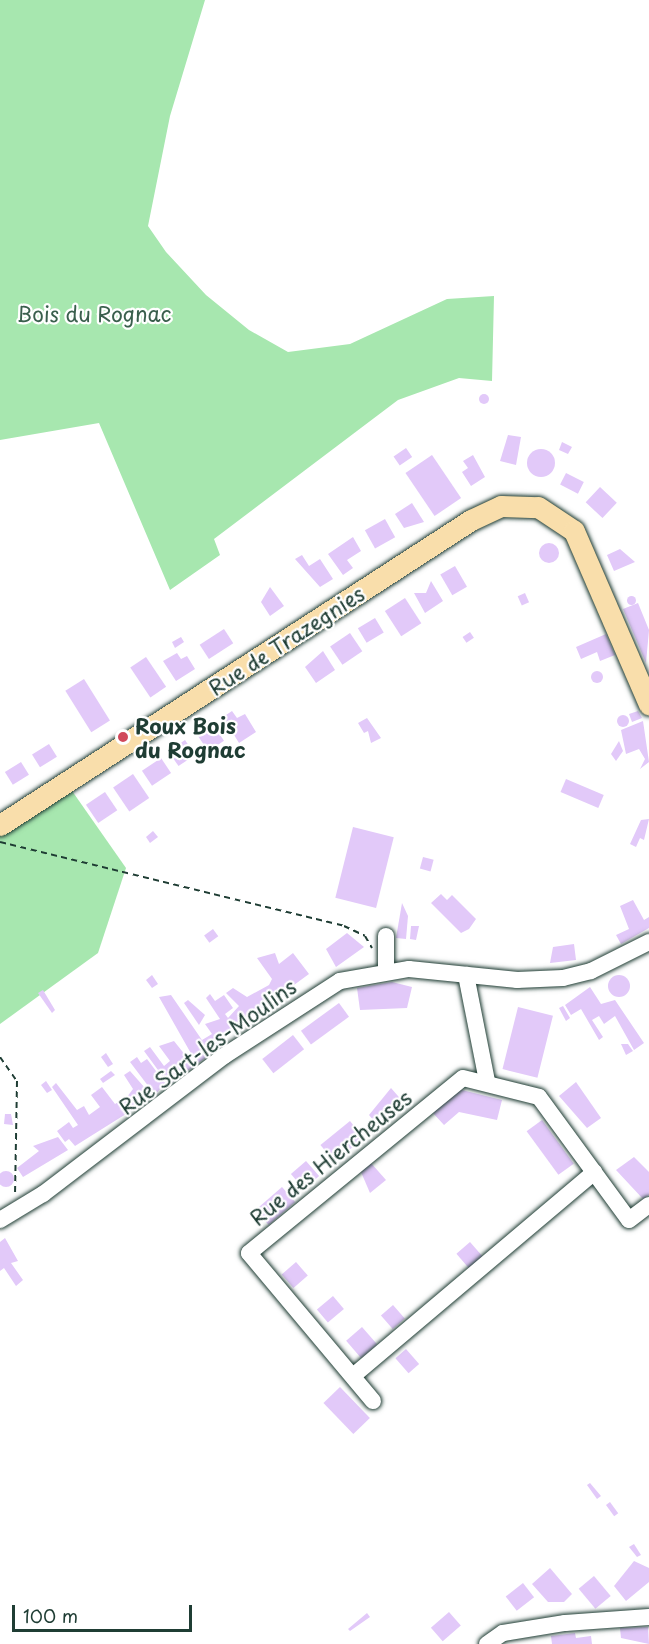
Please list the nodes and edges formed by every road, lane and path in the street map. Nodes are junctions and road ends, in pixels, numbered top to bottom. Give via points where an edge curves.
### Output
1 (649, 704) edge
2 (0, 825) edge
3 (0, 842) edge
4 (386, 936) dead end
5 (649, 942) edge
6 (382, 971) junction
7 (466, 975) junction
8 (0, 1057) edge
9 (487, 1081) junction
10 (594, 1172) junction
11 (649, 1205) edge
12 (15, 1211) junction
13 (0, 1220) edge
14 (353, 1376) junction
15 (373, 1401) dead end
16 (649, 1617) edge
17 (487, 1644) edge

1 - 2 main road, Rue de Trazegnies via 574,531 548,511 516,505 471,520
3 - 6 path via 344,926 365,936
4 - 6 street
5 - 7 street, Rue Sart-les-Moulins via 591,971 535,980
6 - 7 street, Rue Sart-les-Moulins
6 - 12 street, Rue Sart-les-Moulins via 340,981 312,997
7 - 9 street
8 - 12 path via 16,1081
9 - 10 street via 539,1097
9 - 14 street, Rue des Hiercheuses via 463,1078 249,1253
10 - 11 street via 629,1220
10 - 14 street
12 - 13 street, Rue Sart-les-Moulins
14 - 15 street, Rue des Hiercheuses
16 - 17 street via 565,1623 502,1633

